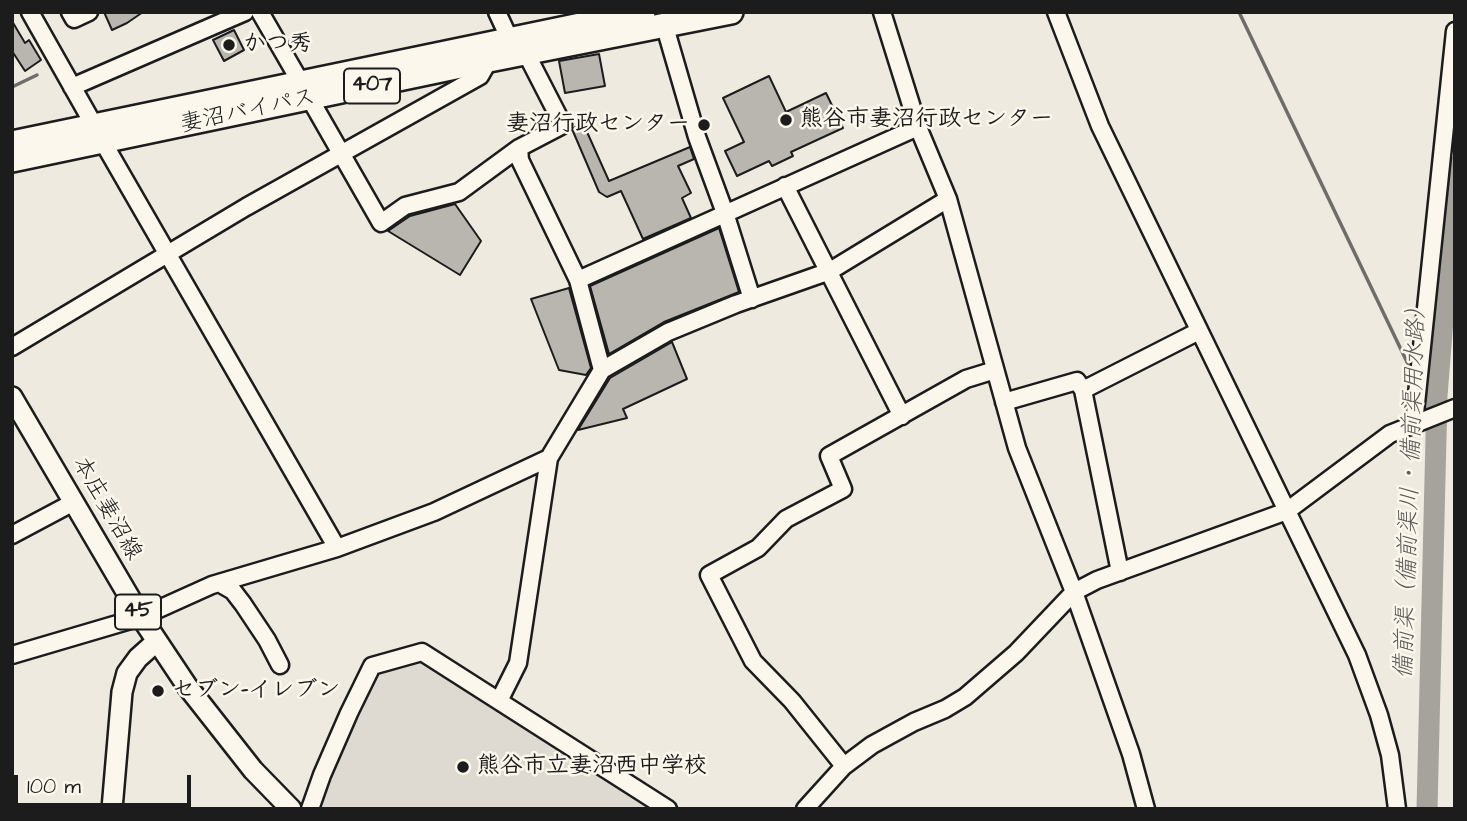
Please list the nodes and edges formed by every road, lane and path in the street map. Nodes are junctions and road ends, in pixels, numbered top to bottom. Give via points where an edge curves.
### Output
1 (30, 12) edge
2 (70, 12) edge
3 (89, 12) edge
4 (245, 12) edge
5 (260, 12) edge
6 (497, 12) edge
7 (643, 12) edge
8 (731, 12) edge
9 (882, 12) edge
10 (1056, 12) edge
11 (665, 27) junction
12 (1455, 31) edge
13 (518, 47) junction
14 (489, 60) junction
15 (72, 87) junction
16 (306, 91) junction
17 (918, 127) junction
18 (99, 134) junction
19 (12, 143) edge
20 (519, 148) junction
21 (342, 152) junction
22 (12, 160) edge
23 (785, 186) junction
24 (947, 200) junction
25 (725, 213) junction
26 (167, 253) junction
27 (830, 271) junction
28 (578, 280) junction
29 (752, 299) junction
30 (1199, 331) junction
31 (12, 347) edge
32 (602, 370) junction
33 (995, 370) junction
34 (1083, 390) junction
35 (12, 397) edge
36 (1004, 402) junction
37 (1455, 409) edge
38 (902, 416) junction
39 (1419, 421) junction
40 (549, 458) junction
41 (74, 502) junction
42 (1287, 511) junction
43 (12, 535) edge
44 (337, 548) junction
45 (1120, 572) junction
46 (219, 583) junction
47 (1074, 592) junction
48 (141, 617) junction
49 (157, 641) junction
50 (12, 655) edge
51 (280, 666) dead end
52 (499, 701) junction
53 (844, 766) junction
54 (112, 809) edge
55 (291, 809) edge
56 (310, 809) edge
57 (667, 809) edge
58 (805, 809) edge
59 (1146, 809) edge
60 (1397, 809) edge

1 - 15 street
2 - 3 street via 74,19
4 - 15 street
5 - 16 street
6 - 13 street
7 - 13 highway, 妻沼バイパス / 407
8 - 11 highway, 妻沼バイパス / 407
9 - 17 street
10 - 30 street via 1100,126
11 - 13 highway, 妻沼バイパス / 407
11 - 25 street
12 - 39 street
13 - 14 highway, 妻沼バイパス / 407
13 - 16 highway, 妻沼バイパス / 407
13 - 20 street via 564,125
14 - 16 highway, 妻沼バイパス / 407
14 - 21 street via 480,76
15 - 18 street
16 - 18 highway, 妻沼バイパス / 407
16 - 21 street
17 - 23 street
17 - 24 street
18 - 19 highway, 妻沼バイパス / 407
18 - 22 highway, 妻沼バイパス / 407
18 - 26 street
20 - 21 street via 459,192 405,206 381,223
20 - 28 street via 520,160
21 - 26 street
23 - 25 street
23 - 27 street
24 - 27 street
24 - 33 street
25 - 28 street
25 - 29 street
26 - 31 street
26 - 44 street
27 - 29 street
27 - 38 street
28 - 32 street
29 - 32 street via 668,332
30 - 34 street
30 - 42 street
32 - 40 street
33 - 36 street
33 - 38 street via 967,379
34 - 36 street via 1077,381
34 - 45 street
35 - 41 main road, 本庄妻沼線 / 45
36 - 47 street via 1017,448
37 - 39 street
38 - 53 street via 829,456 843,489 786,519 758,548 709,575 753,661
39 - 42 street via 1390,434
40 - 44 street via 434,512
40 - 52 street via 518,663
41 - 43 street
41 - 48 main road, 本庄妻沼線 / 45
42 - 45 street
42 - 60 street via 1357,656 1379,715
44 - 46 street
45 - 47 street
46 - 48 street
46 - 51 street via 243,604
47 - 53 street via 1016,653 965,697 872,745
47 - 59 street
48 - 49 main road, 本庄妻沼線 / 45
48 - 50 street
49 - 54 main road via 127,673
49 - 55 main road, 本庄妻沼線 / 45 via 216,725
52 - 56 street via 422,652 372,666
52 - 57 street
53 - 58 street

